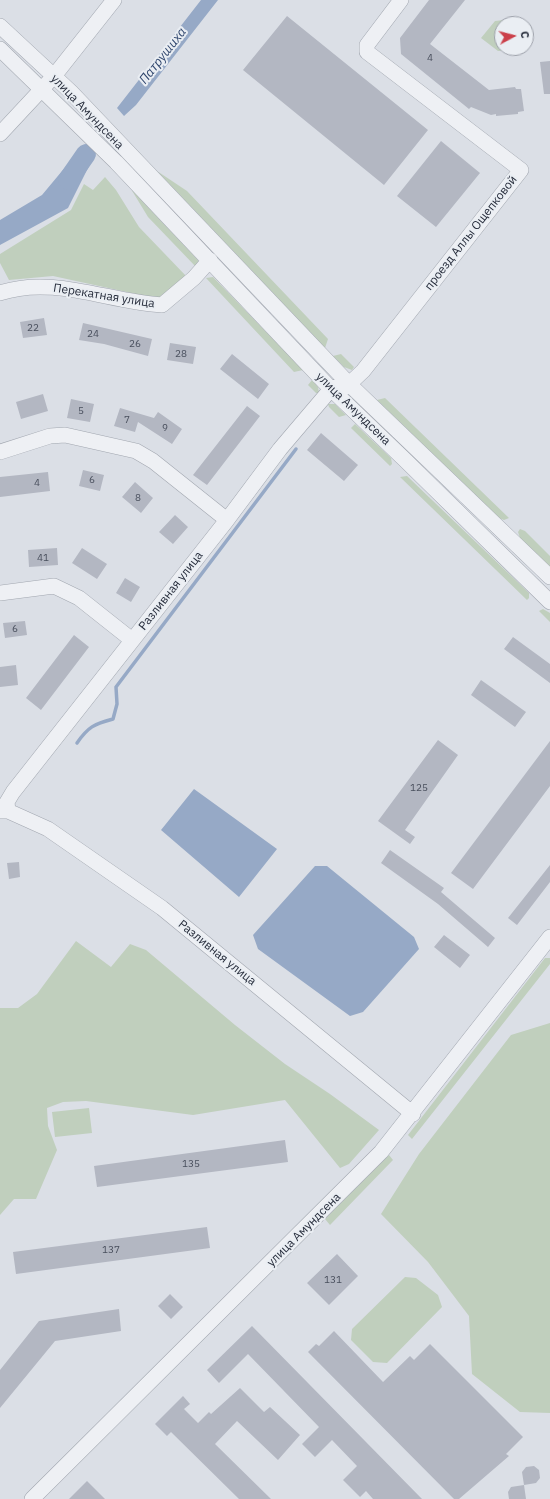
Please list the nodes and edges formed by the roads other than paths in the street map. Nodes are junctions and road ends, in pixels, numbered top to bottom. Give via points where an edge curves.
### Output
1 (114, 0) edge
2 (401, 0) edge
3 (0, 26) edge
4 (0, 49) edge
5 (54, 76) junction
6 (42, 89) junction
7 (0, 134) edge
8 (121, 157) junction
9 (168, 205) junction
10 (210, 260) junction
11 (0, 293) edge
12 (349, 384) junction
13 (331, 390) junction
14 (0, 452) edge
15 (227, 520) junction
16 (550, 577) edge
17 (0, 592) edge
18 (550, 602) edge
19 (132, 640) junction
20 (4, 811) edge
21 (550, 937) edge
22 (413, 1114) junction
23 (32, 1499) edge

1 - 5 street
2 - 12 street, проезд Аллы Ощепковой via 367,45 367,52 521,170 363,371
3 - 5 street, улица Амундсена
4 - 6 street, улица Амундсена
5 - 6 street
5 - 8 street, улица Амундсена via 78,101
6 - 7 street
6 - 8 street, улица Амундсена
8 - 9 street, улица Амундсена
9 - 10 street, улица Амундсена
9 - 12 street, улица Амундсена
10 - 11 street, Перекатная улица via 194,278 162,305 143,304 54,287 16,288
10 - 13 street, улица Амундсена
12 - 13 street via 346,387 336,386
12 - 16 street, улица Амундсена
13 - 15 street, Разливная улица via 280,449
13 - 18 street, улица Амундсена
14 - 15 street via 50,436 65,435 136,451
15 - 19 street, Разливная улица
17 - 19 street via 54,586 79,598
19 - 20 street, Разливная улица via 13,792
20 - 22 street, Разливная улица via 48,828 162,908
21 - 22 street, улица Амундсена
22 - 23 street, улица Амундсена via 381,1152

